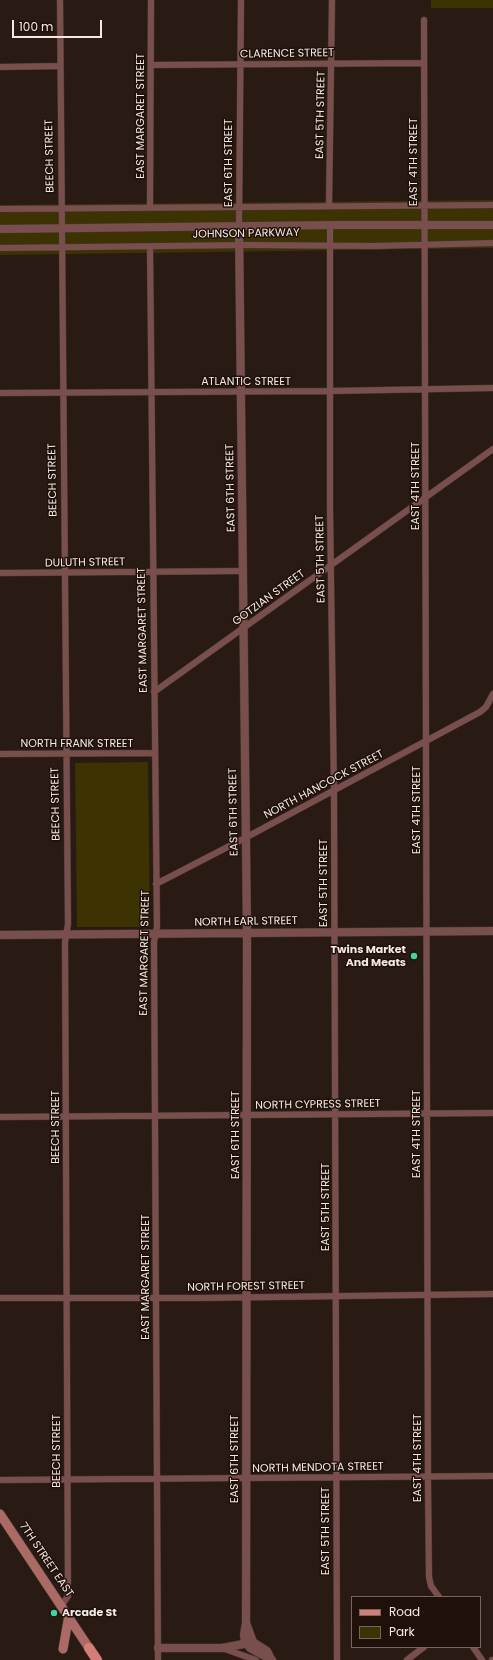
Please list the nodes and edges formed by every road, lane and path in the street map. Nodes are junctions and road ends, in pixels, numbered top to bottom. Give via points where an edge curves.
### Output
1 (60, 0) edge
2 (151, 0) edge
3 (241, 0) edge
4 (332, 0) edge
5 (424, 20) dead end
6 (424, 63) junction
7 (240, 64) junction
8 (332, 64) junction
9 (151, 65) junction
10 (60, 66) junction
11 (0, 67) edge
12 (424, 205) junction
13 (493, 205) edge
14 (329, 206) junction
15 (240, 207) junction
16 (150, 208) junction
17 (0, 209) edge
18 (61, 209) junction
19 (424, 225) junction
20 (493, 225) edge
21 (330, 226) junction
22 (239, 227) junction
23 (61, 228) junction
24 (0, 229) edge
25 (493, 243) edge
26 (424, 244) junction
27 (239, 245) junction
28 (330, 245) junction
29 (150, 247) junction
30 (0, 248) edge
31 (62, 248) junction
32 (493, 388) edge
33 (426, 389) junction
34 (330, 391) junction
35 (152, 392) junction
36 (241, 392) junction
37 (0, 393) edge
38 (62, 393) junction
39 (493, 449) edge
40 (426, 498) junction
41 (331, 565) junction
42 (243, 571) junction
43 (153, 572) junction
44 (64, 573) junction
45 (0, 574) edge
46 (244, 629) junction
47 (154, 692) junction
48 (493, 694) edge
49 (427, 740) junction
50 (0, 754) edge
51 (66, 754) junction
52 (154, 754) junction
53 (334, 791) junction
54 (246, 838) junction
55 (156, 884) junction
56 (427, 931) junction
57 (493, 931) edge
58 (334, 932) junction
59 (247, 933) junction
60 (66, 934) junction
61 (155, 934) junction
62 (0, 935) edge
63 (493, 1113) edge
64 (427, 1114) junction
65 (155, 1115) junction
66 (336, 1115) junction
67 (247, 1116) junction
68 (0, 1117) edge
69 (66, 1117) junction
70 (427, 1294) junction
71 (493, 1294) edge
72 (337, 1296) junction
73 (246, 1297) junction
74 (0, 1298) edge
75 (66, 1298) junction
76 (156, 1298) junction
77 (428, 1476) junction
78 (493, 1476) edge
79 (246, 1478) junction
80 (336, 1478) junction
81 (157, 1479) junction
82 (0, 1480) edge
83 (67, 1480) junction
84 (0, 1514) edge
85 (438, 1596) edge
86 (62, 1605) junction
87 (69, 1615) junction
88 (246, 1623) junction
89 (246, 1643) junction
90 (256, 1644) junction
91 (89, 1648) joint
92 (158, 1648) junction
93 (222, 1648) junction
94 (423, 1648) edge
95 (474, 1648) edge
96 (63, 1649) dead end
97 (97, 1660) edge
98 (158, 1660) edge
99 (256, 1660) edge
100 (271, 1660) edge
101 (337, 1660) edge
102 (407, 1660) edge
103 (482, 1660) edge

1 - 10 street, BEECH STREET
2 - 9 street, EAST MARGARET STREET
3 - 7 street, EAST 6TH STREET
4 - 8 street, EAST 5TH STREET
5 - 6 street, EAST 4TH STREET
6 - 8 street, CLARENCE STREET
6 - 12 street, EAST 4TH STREET
7 - 8 street, CLARENCE STREET
7 - 9 street, CLARENCE STREET
7 - 15 street, EAST 6TH STREET
8 - 14 street, EAST 5TH STREET
9 - 16 street, EAST MARGARET STREET
10 - 11 street
10 - 18 street, BEECH STREET
12 - 13 street
12 - 14 street
12 - 19 street, EAST 4TH STREET
14 - 15 street
15 - 16 street
15 - 22 street, EAST 6TH STREET
16 - 18 street
17 - 18 street
18 - 23 street, BEECH STREET
19 - 20 street, JOHNSON PARKWAY
19 - 21 street, JOHNSON PARKWAY
19 - 26 street, EAST 4TH STREET
21 - 22 street, JOHNSON PARKWAY
21 - 28 street, EAST 5TH STREET
22 - 23 street, JOHNSON PARKWAY
22 - 27 street, EAST 6TH STREET
23 - 24 street, JOHNSON PARKWAY
23 - 31 street, BEECH STREET
25 - 26 street, JOHNSON PARKWAY
26 - 28 street, JOHNSON PARKWAY
26 - 33 street, EAST 4TH STREET
27 - 28 street, JOHNSON PARKWAY
27 - 29 street, JOHNSON PARKWAY
27 - 36 street, EAST 6TH STREET
28 - 34 street, EAST 5TH STREET
29 - 31 street, JOHNSON PARKWAY
29 - 35 street, EAST MARGARET STREET
30 - 31 street, JOHNSON PARKWAY
31 - 38 street, BEECH STREET
32 - 33 street, ATLANTIC STREET
33 - 34 street, ATLANTIC STREET
33 - 40 street, EAST 4TH STREET
34 - 36 street, ATLANTIC STREET
34 - 41 street, EAST 5TH STREET
35 - 36 street, ATLANTIC STREET
35 - 38 street, ATLANTIC STREET
35 - 43 street, EAST MARGARET STREET
36 - 42 street, EAST 6TH STREET
37 - 38 street, ATLANTIC STREET
38 - 44 street, BEECH STREET
39 - 40 street, GOTZIAN STREET
40 - 41 street, GOTZIAN STREET
40 - 49 street, EAST 4TH STREET
41 - 46 street, GOTZIAN STREET
41 - 53 street, EAST 5TH STREET
42 - 43 street, DULUTH STREET
42 - 46 street, EAST 6TH STREET
43 - 44 street, DULUTH STREET
43 - 47 street, EAST MARGARET STREET
44 - 45 street, DULUTH STREET
44 - 51 street, BEECH STREET
46 - 47 street, GOTZIAN STREET
46 - 54 street, EAST 6TH STREET
47 - 52 street, EAST MARGARET STREET
48 - 49 street, NORTH HANCOCK STREET via 480,712
49 - 53 street, NORTH HANCOCK STREET
49 - 56 street, EAST 4TH STREET
50 - 51 street, NORTH FRANK STREET
51 - 52 street, NORTH FRANK STREET
51 - 60 street, BEECH STREET
52 - 55 street, EAST MARGARET STREET
53 - 54 street, NORTH HANCOCK STREET
53 - 58 street, EAST 5TH STREET
54 - 55 street, NORTH HANCOCK STREET
54 - 59 street, EAST 6TH STREET
55 - 61 street, EAST MARGARET STREET
56 - 57 street, NORTH EARL STREET
56 - 58 street, NORTH EARL STREET
56 - 64 street, EAST 4TH STREET
58 - 59 street, NORTH EARL STREET
58 - 66 street, EAST 5TH STREET
59 - 61 street, NORTH EARL STREET
59 - 67 street, EAST 6TH STREET
60 - 61 street, NORTH EARL STREET
60 - 62 street, NORTH EARL STREET
60 - 69 street, BEECH STREET
61 - 65 street, EAST MARGARET STREET
63 - 64 street, NORTH CYPRESS STREET
64 - 66 street, NORTH CYPRESS STREET
64 - 70 street, EAST 4TH STREET
65 - 67 street, NORTH CYPRESS STREET
65 - 69 street, NORTH CYPRESS STREET
65 - 76 street, EAST MARGARET STREET
66 - 67 street, NORTH CYPRESS STREET
66 - 72 street, EAST 5TH STREET
67 - 73 street, EAST 6TH STREET
68 - 69 street, NORTH CYPRESS STREET
69 - 75 street, BEECH STREET
70 - 71 street, NORTH FOREST STREET
70 - 72 street, NORTH FOREST STREET
70 - 77 street, EAST 4TH STREET
72 - 73 street, NORTH FOREST STREET
72 - 80 street, EAST 5TH STREET
73 - 76 street, NORTH FOREST STREET
73 - 79 street, EAST 6TH STREET
74 - 75 street, NORTH FOREST STREET
75 - 76 street, NORTH FOREST STREET
75 - 83 street, BEECH STREET
76 - 81 street, EAST MARGARET STREET
77 - 78 street, NORTH MENDOTA STREET
77 - 80 street, NORTH MENDOTA STREET
77 - 85 street, EAST 4TH STREET via 429,1578
79 - 80 street, NORTH MENDOTA STREET
79 - 81 street, NORTH MENDOTA STREET
79 - 88 street, EAST 6TH STREET
80 - 101 street, EAST 5TH STREET
81 - 83 street, NORTH MENDOTA STREET
81 - 92 street, EAST MARGARET STREET
82 - 83 street, NORTH MENDOTA STREET
83 - 86 street, BEECH STREET via 68,1596
84 - 86 main road, 7TH STREET EAST
86 - 87 main road, 7TH STREET EAST
87 - 91 main road, 7TH STREET EAST
87 - 96 main road
88 - 89 street, EAST 6TH STREET
88 - 90 street, EAST 6TH STREET
89 - 90 street
89 - 93 street
89 - 100 street, EAST 6TH STREET via 252,1650
90 - 100 street, EAST 6TH STREET via 267,1650
91 - 97 main road, 7TH STREET EAST
92 - 93 street
92 - 98 street, EAST MARGARET STREET
93 - 99 street
94 - 102 street
95 - 103 street

